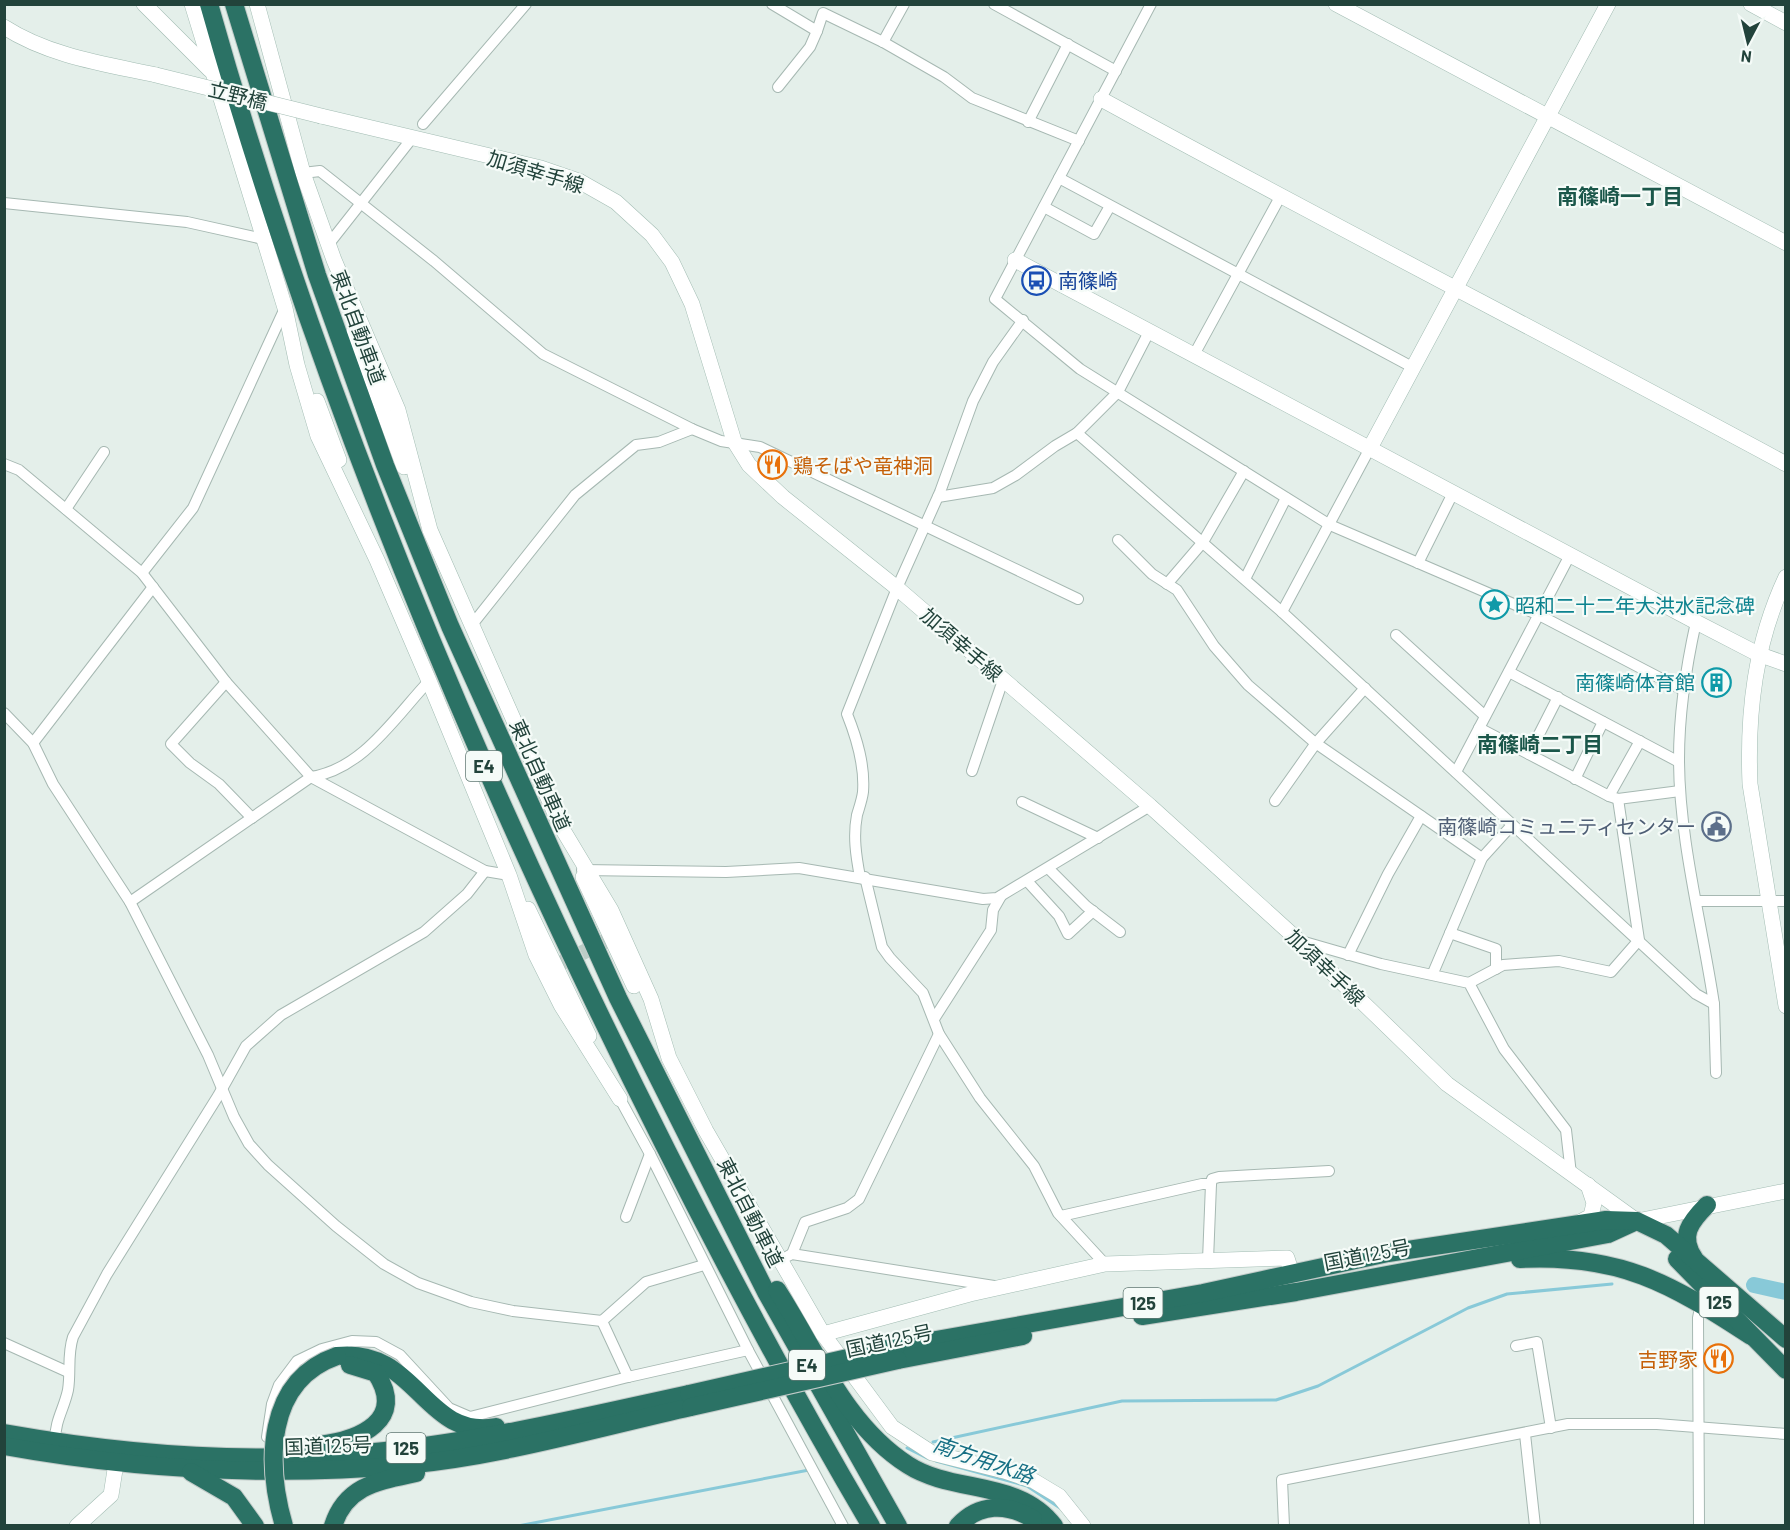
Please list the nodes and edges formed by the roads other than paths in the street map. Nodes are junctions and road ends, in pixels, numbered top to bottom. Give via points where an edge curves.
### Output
1 (144, 4) edge
2 (192, 4) edge
3 (208, 4) edge
4 (234, 4) edge
5 (257, 4) edge
6 (526, 4) edge
7 (772, 4) edge
8 (904, 4) edge
9 (994, 4) edge
10 (1152, 4) edge
11 (1336, 4) edge
12 (1608, 4) edge
13 (1751, 4) edge
14 (1785, 23) edge
15 (4, 27) edge
16 (817, 31) junction
17 (883, 42) junction
18 (1068, 44) junction
19 (211, 70) junction
20 (1116, 71) junction
21 (778, 87) dead end
22 (1101, 99) junction
23 (321, 116) joint
24 (1548, 117) junction
25 (1028, 122) junction
26 (423, 124) dead end
27 (1079, 141) junction
28 (408, 142) dead end
29 (303, 173) junction
30 (1059, 178) junction
31 (1280, 197) junction
32 (4, 203) edge
33 (362, 206) junction
34 (1110, 206) junction
35 (1044, 207) junction
36 (263, 239) junction
37 (1785, 243) edge
38 (328, 245) junction
39 (334, 260) junction
40 (1016, 260) junction
41 (1240, 273) junction
42 (1457, 288) junction
43 (285, 308) junction
44 (1023, 320) junction
45 (1150, 330) junction
46 (1196, 353) junction
47 (1414, 368) junction
48 (1118, 393) junction
49 (692, 429) junction
50 (1077, 433) junction
51 (734, 441) junction
52 (1370, 448) junction
53 (104, 452) dead end
54 (4, 464) edge
55 (1785, 464) edge
56 (1244, 471) junction
57 (1453, 493) junction
58 (938, 497) junction
59 (1287, 498) junction
60 (66, 509) junction
61 (357, 517) junction
62 (1330, 525) junction
63 (924, 526) junction
64 (430, 530) junction
65 (1118, 540) dead end
66 (1203, 542) junction
67 (1570, 555) junction
68 (1418, 563) junction
69 (142, 573) junction
70 (1785, 577) edge
71 (1245, 579) junction
72 (1167, 584) junction
73 (153, 587) junction
74 (897, 588) junction
75 (1078, 599) dead end
76 (1282, 612) junction
77 (1539, 615) junction
78 (1696, 622) junction
79 (471, 626) junction
80 (1396, 635) dead end
81 (1758, 654) junction
82 (1785, 663) edge
83 (1509, 672) junction
84 (1003, 680) junction
85 (429, 681) junction
86 (226, 682) junction
87 (1365, 688) junction
88 (1683, 690) junction
89 (1557, 697) junction
90 (4, 713) edge
91 (1485, 716) junction
92 (1604, 722) junction
93 (1479, 728) junction
94 (1640, 741) junction
95 (33, 743) junction
96 (1316, 743) junction
97 (1529, 754) junction
98 (1679, 762) junction
99 (972, 771) dead end
100 (1455, 772) junction
101 (311, 777) junction
102 (1575, 779) junction
103 (1680, 790) junction
104 (1614, 798) junction
105 (1275, 801) dead end
106 (1022, 802) dead end
107 (1150, 806) junction
108 (1421, 816) junction
109 (252, 818) junction
110 (1512, 825) junction
111 (1098, 838) junction
112 (1482, 858) junction
113 (1048, 869) junction
114 (584, 870) junction
115 (485, 871) junction
116 (509, 875) junction
117 (862, 877) junction
118 (1028, 882) junction
119 (1001, 896) junction
120 (1696, 901) junction
121 (1785, 901) edge
122 (130, 902) junction
123 (1768, 902) junction
124 (1093, 911) junction
125 (1120, 932) dead end
126 (1450, 933) junction
127 (1298, 940) junction
128 (1639, 940) junction
129 (1348, 955) junction
130 (1496, 969) junction
131 (1433, 973) junction
132 (1469, 983) junction
133 (1714, 1004) junction
134 (1785, 1006) edge
135 (934, 1019) junction
136 (939, 1035) junction
137 (669, 1058) junction
138 (1716, 1073) dead end
139 (609, 1079) junction
140 (221, 1089) junction
141 (620, 1099) joint
142 (650, 1154) junction
143 (1329, 1171) dead end
144 (1571, 1174) junction
145 (1211, 1184) junction
146 (1588, 1185) junction
147 (1785, 1191) edge
148 (721, 1203) junction
149 (1707, 1205) junction
150 (1061, 1216) junction
151 (627, 1217) dead end
152 (1637, 1221) junction
153 (1576, 1224) junction
154 (785, 1257) junction
155 (1208, 1260) junction
156 (1697, 1262) junction
157 (1105, 1264) junction
158 (704, 1265) junction
159 (1294, 1283) junction
160 (1000, 1287) junction
161 (1701, 1304) junction
162 (602, 1321) junction
163 (823, 1334) junction
164 (1751, 1336) junction
165 (1785, 1339) edge
166 (4, 1343) edge
167 (1516, 1346) dead end
168 (748, 1350) junction
169 (337, 1361) junction
170 (1785, 1370) edge
171 (68, 1372) junction
172 (628, 1377) junction
173 (690, 1401) junction
174 (585, 1417) junction
175 (1551, 1428) junction
176 (1699, 1429) junction
177 (4, 1433) edge
178 (1525, 1434) junction
179 (1785, 1434) edge
180 (55, 1441) junction
181 (4, 1446) edge
182 (118, 1455) junction
183 (267, 1456) junction
184 (290, 1456) junction
185 (472, 1456) junction
186 (183, 1468) junction
187 (849, 1489) junction
188 (77, 1526) edge
189 (255, 1526) edge
190 (284, 1526) edge
191 (292, 1526) edge
192 (333, 1526) edge
193 (843, 1526) edge
194 (858, 1526) edge
195 (871, 1526) edge
196 (898, 1526) edge
197 (958, 1526) edge
198 (1041, 1526) edge
199 (1054, 1526) edge
200 (1083, 1526) edge
201 (1284, 1526) edge
202 (1535, 1526) edge
203 (1699, 1526) edge

1 - 19 street
2 - 19 street
3 - 187 highway, E4 via 246,138 294,282 386,532 482,762 666,1149 786,1379
4 - 148 highway, 東北自動車道 / E4 via 316,275 385,465 450,626 618,998
5 - 29 street
6 - 26 street
7 - 16 street
8 - 17 street
9 - 18 street
10 - 20 street
11 - 24 street
12 - 24 street
13 - 14 street
15 - 23 street, 立野橋, bridge via 86,60
16 - 17 street via 823,13
16 - 21 street via 810,47
17 - 25 street via 972,98
18 - 20 street
18 - 25 street
19 - 36 street
20 - 22 street
22 - 27 street
22 - 31 street
23 - 51 street, 加須幸手線 via 541,168 579,181 616,202 652,235 672,262 692,304
24 - 37 street
24 - 42 street
25 - 27 street
27 - 30 street
28 - 33 street
29 - 33 street via 320,171
29 - 38 street
30 - 34 street
30 - 35 street
31 - 41 street
31 - 42 street
32 - 36 street via 187,222
33 - 38 street
33 - 49 street via 543,354
34 - 35 street via 1094,234
34 - 41 street
35 - 40 street
36 - 43 street
38 - 39 street
39 - 64 street via 377,400
39 - 64 street via 398,410
40 - 44 street via 995,299
40 - 45 street
41 - 46 street
41 - 47 street
42 - 47 street
42 - 55 street
43 - 61 street via 326,417
43 - 61 street via 318,436
43 - 69 street via 193,508
44 - 48 street via 1080,369
44 - 58 street via 993,362 973,401
45 - 46 street
45 - 48 street
46 - 52 street
47 - 52 street
48 - 50 street
48 - 56 street
49 - 51 street via 721,441
49 - 79 street via 659,442 636,445 575,495
50 - 58 street via 993,488
50 - 66 street
51 - 63 street via 760,447
51 - 74 street, 加須幸手線 via 749,465 783,497
52 - 57 street
52 - 62 street
53 - 60 street
54 - 60 street via 18,470
56 - 59 street
56 - 66 street
57 - 67 street
57 - 68 street
58 - 63 street
59 - 62 street
59 - 71 street
60 - 69 street
61 - 85 street
62 - 68 street
62 - 76 street
63 - 74 street
63 - 75 street
64 - 79 street
65 - 72 street
66 - 71 street
66 - 72 street
67 - 77 street
67 - 78 street
68 - 77 street
69 - 73 street
70 - 81 street
71 - 76 street
72 - 96 street via 1177,590 1214,646 1248,685
73 - 86 street
73 - 95 street
74 - 84 street, 加須幸手線
74 - 117 street via 847,714 858,742 863,775 855,846
76 - 87 street
77 - 83 street
77 - 88 street
78 - 81 street
78 - 88 street
79 - 114 street
80 - 91 street
81 - 82 street
81 - 123 street via 1749,723 1750,784
83 - 89 street
83 - 91 street
84 - 99 street
84 - 107 street, 加須幸手線
85 - 101 street via 357,759
85 - 116 street
86 - 101 street
86 - 109 street via 171,744
87 - 96 street
87 - 100 street
88 - 98 street
89 - 92 street
89 - 97 street
90 - 95 street
91 - 93 street
92 - 94 street
92 - 102 street
93 - 97 street
93 - 100 street
94 - 98 street
94 - 104 street
95 - 122 street via 53,784
96 - 105 street
96 - 108 street
97 - 102 street
98 - 103 street
100 - 110 street
101 - 109 street
101 - 115 street
102 - 104 street
103 - 104 street
103 - 120 street
104 - 128 street
106 - 111 street
107 - 111 street
107 - 127 street, 加須幸手線
108 - 112 street
108 - 129 street
109 - 122 street
110 - 112 street
110 - 128 street
111 - 113 street
112 - 126 street
113 - 118 street
113 - 124 street
114 - 117 street via 726,872 800,868
114 - 137 street via 608,940
114 - 137 street via 611,910 651,999
115 - 116 street
115 - 140 street via 467,894 424,932 281,1015 246,1046
116 - 139 street via 558,964
116 - 139 street via 536,955 578,1035
117 - 119 street via 983,899
117 - 135 street via 882,946 923,993
118 - 119 street
118 - 124 street via 1059,916 1068,934
119 - 135 street via 993,910 991,930
120 - 123 street
120 - 133 street
121 - 123 street
122 - 140 street via 208,1055
123 - 134 street
124 - 125 street
126 - 130 street via 1496,949
126 - 131 street
127 - 129 street
127 - 144 street, 加須幸手線 via 1447,1084
128 - 130 street via 1611,972 1560,961 1503,965
128 - 133 street via 1696,994
129 - 131 street
130 - 132 street
131 - 132 street
132 - 144 street via 1504,1049 1566,1130
133 - 138 street
135 - 136 street
136 - 150 street via 980,1098 1034,1166
136 - 154 street via 859,1199 847,1208 805,1222
137 - 154 street via 706,1131
139 - 141 street
140 - 162 street via 249,1144 268,1165 384,1264 418,1283 471,1302
140 - 171 street via 83,1317 69,1347
141 - 142 street
142 - 151 street
142 - 158 street
143 - 145 street via 1219,1177 1212,1179
144 - 146 street, 加須幸手線
145 - 150 street
145 - 155 street
146 - 152 street, 加須幸手線
146 - 153 street via 1594,1208 1591,1216
147 - 149 street
148 - 196 highway, 東北自動車道 / E4 via 766,1292
148 - 199 highway via 867,1433 910,1467 1016,1497 1042,1513
149 - 152 street
149 - 156 highway via 1686,1232 1688,1248
150 - 157 street
152 - 153 highway, 国道125号 / 125
152 - 156 highway, 国道125号 / 125 via 1666,1235
152 - 159 highway, 国道125号 / 125 via 1608,1233
152 - 164 highway, 125
153 - 159 highway, 国道125号 / 125 via 1388,1253
154 - 160 street
154 - 163 street
155 - 157 street
155 - 159 street via 1287,1258
156 - 165 highway, 国道125号 / 125
157 - 160 street
158 - 162 street via 646,1282
158 - 168 street
159 - 161 highway via 1547,1258 1620,1267 1663,1282
159 - 173 highway, 国道125号 / 125, bridge via 1203,1293 897,1353
160 - 163 street
161 - 164 highway
161 - 176 street
162 - 172 street
163 - 200 street via 892,1427 932,1453 1034,1482 1059,1496
164 - 170 highway, 125
166 - 171 street
167 - 175 street via 1537,1342
168 - 172 street
168 - 193 street
169 - 174 highway via 354,1355 379,1360 397,1371 442,1415 469,1426 486,1429 564,1415
169 - 184 highway via 376,1373 386,1388 384,1413 361,1436 306,1447
169 - 190 highway, bridge via 303,1375 288,1392 279,1413 274,1475
169 - 191 highway via 306,1384 294,1401 286,1425 281,1463
171 - 180 street via 68,1387 56,1419
172 - 183 street via 470,1417 448,1408 400,1355 376,1342 352,1341 297,1361 279,1385 272,1404
173 - 174 highway, 国道125号 / 125
173 - 185 highway, 国道125号 / 125
174 - 184 highway, 国道125号 / 125 via 383,1452
175 - 176 street via 1568,1424 1657,1424
175 - 178 street
176 - 179 street
176 - 203 street
177 - 180 highway, 国道125号 / 125
178 - 201 street via 1282,1480
178 - 202 street
180 - 182 highway, 国道125号 / 125
181 - 182 highway, 国道125号 / 125
182 - 183 highway, 国道125号 / 125
182 - 186 highway, 国道125号 / 125
182 - 188 street via 111,1495
183 - 184 highway, 国道125号 / 125
185 - 186 highway, 国道125号 / 125 via 406,1465 262,1470
185 - 192 highway via 453,1465 386,1479 360,1489 345,1500
186 - 189 highway via 234,1497
187 - 194 highway
187 - 195 highway, E4
197 - 198 highway via 981,1509 993,1507 1017,1510

